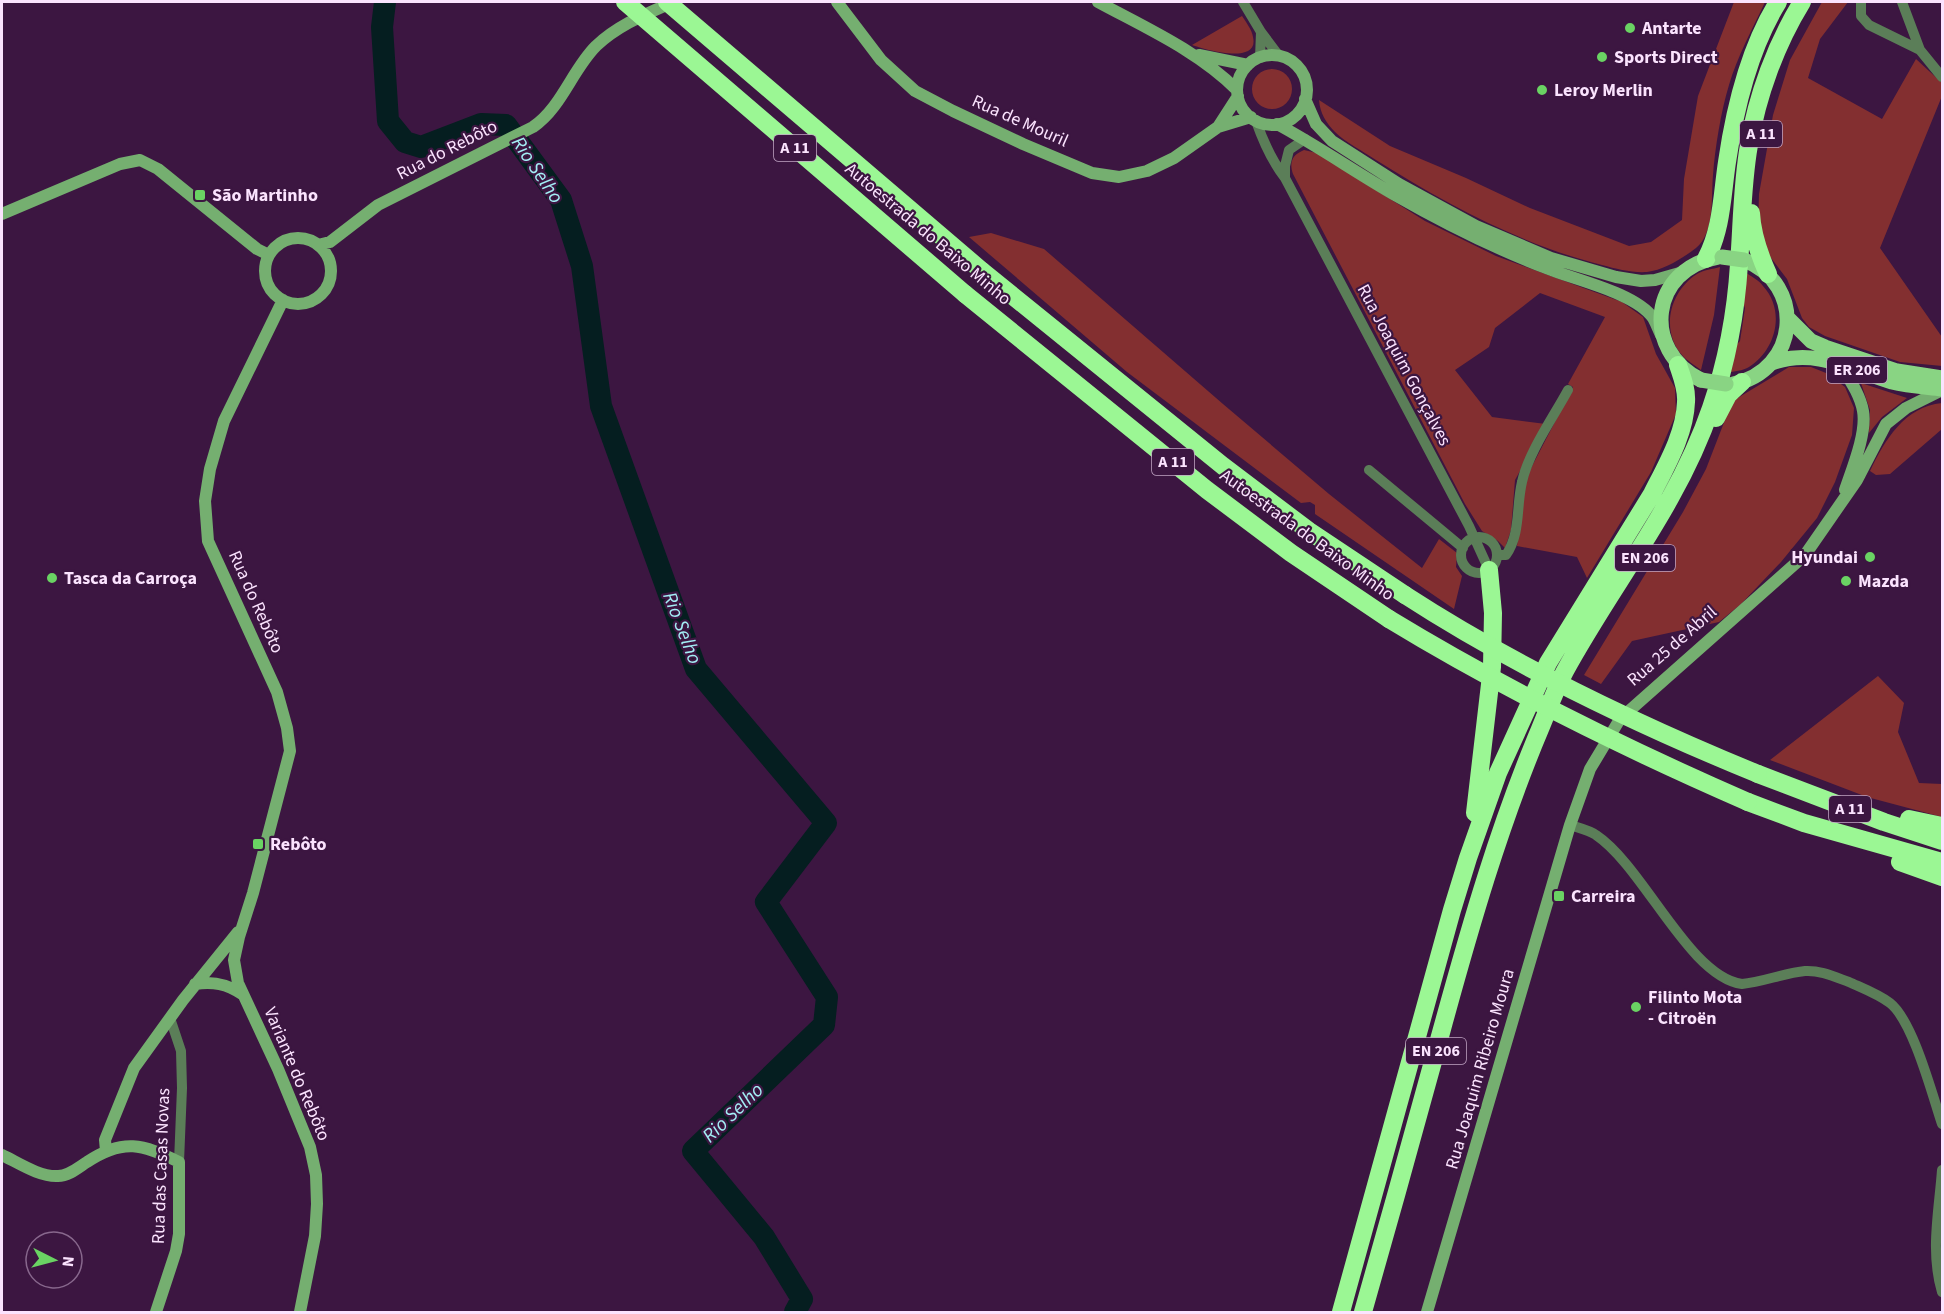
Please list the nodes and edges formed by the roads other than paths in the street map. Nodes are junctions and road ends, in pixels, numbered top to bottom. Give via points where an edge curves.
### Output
1 (625, 2) edge
2 (667, 2) edge
3 (674, 2) edge
4 (837, 2) edge
5 (1098, 2) edge
6 (1243, 2) edge
7 (1778, 2) edge
8 (1790, 2) edge
9 (1802, 2) edge
10 (1813, 2) edge
11 (1861, 2) edge
12 (1902, 2) edge
13 (1261, 32) junction
14 (1920, 50) junction
15 (1192, 54) junction
16 (1279, 56) junction
17 (1260, 57) junction
18 (1248, 65) junction
19 (1942, 77) edge
20 (1238, 93) junction
21 (1305, 99) junction
22 (1254, 119) junction
23 (1278, 124) junction
24 (1218, 127) junction
25 (1305, 139) junction
26 (1285, 178) junction
27 (2, 214) edge
28 (318, 245) junction
29 (269, 255) junction
30 (1712, 258) junction
31 (1684, 271) junction
32 (1768, 274) junction
33 (283, 300) junction
34 (1788, 318) junction
35 (1663, 339) junction
36 (1772, 363) junction
37 (1840, 364) junction
38 (1678, 365) junction
39 (1942, 378) edge
40 (1734, 383) junction
41 (1568, 390) dead end
42 (1942, 390) edge
43 (1369, 470) dead end
44 (1839, 508) junction
45 (1474, 538) junction
46 (1463, 548) junction
47 (1493, 562) junction
48 (1521, 720) junction
49 (1540, 729) junction
50 (1791, 787) junction
51 (1804, 823) junction
52 (1942, 826) edge
53 (1569, 831) junction
54 (1942, 841) edge
55 (1468, 858) junction
56 (1942, 862) edge
57 (1942, 877) edge
58 (243, 924) junction
59 (234, 960) junction
60 (195, 984) junction
61 (242, 994) junction
62 (170, 1018) junction
63 (1942, 1124) edge
64 (106, 1151) junction
65 (2, 1155) edge
66 (179, 1162) junction
67 (1942, 1170) edge
68 (1942, 1292) edge
69 (156, 1312) edge
70 (300, 1312) edge
71 (1341, 1312) edge
72 (1364, 1312) edge
73 (1427, 1312) edge

1 - 51 highway, Autoestrada do Baixo Minho / A 11, bridge via 965,294 1291,553 1389,619 1494,681 1651,760
2 - 50 highway, Autoestrada do Baixo Minho / A 11, bridge via 982,271 1309,531 1471,636 1648,727
3 - 28 street, Rua do Rebôto via 620,28 596,47 552,109 533,127 378,205 330,242
4 - 24 street, Rua de Mouril via 881,60 915,91 1092,173 1119,177 1147,171 1174,158
5 - 15 street
6 - 13 street
7 - 30 highway via 1750,63 1742,92
8 - 48 highway, A 11 via 1756,75 1739,142 1722,315 1694,423 1665,489
9 - 49 highway, A 11 via 1766,78 1749,144 1734,315 1726,358 1695,451 1647,541 1564,674
10 - 32 highway, A 11 via 1780,73 1755,165 1752,229
11 - 14 street via 1861,16 1869,25
12 - 14 street
13 - 16 street
13 - 17 street
14 - 19 street
15 - 18 street
15 - 20 street via 1223,75
16 - 17 street
16 - 21 street via 1301,70 1307,87
17 - 18 street
18 - 20 street via 1240,76
20 - 22 street via 1243,109
20 - 24 street, Rua de Mouril
21 - 23 street via 1294,117
21 - 31 street via 1316,124 1332,141 1476,226 1551,258 1616,277 1655,280
22 - 23 street
22 - 24 street, Rua de Mouril
22 - 26 street, Rua Joaquim Gonçalves
23 - 25 street
25 - 26 street via 1289,150
25 - 35 street via 1394,195 1473,238 1635,303 1652,317
26 - 45 street, Rua Joaquim Gonçalves
27 - 29 street via 120,164 140,160 158,169
28 - 29 street via 308,239 286,240
28 - 33 street via 329,260 325,288 310,301
29 - 33 street via 265,264 268,285
30 - 31 main road
30 - 32 main road, bridge via 1744,260
31 - 35 main road via 1663,302
32 - 34 main road via 1785,302
33 - 58 street, Rua do Rebôto via 224,421 210,469 206,501 208,541 277,692 290,751
34 - 36 main road via 1781,350
34 - 39 main road, ER 206 via 1811,341 1825,347 1897,371
35 - 38 main road
36 - 37 main road, Rua 25 de Abril / ER 206 via 1804,356
36 - 40 main road via 1753,378
37 - 42 main road, Rua 25 de Abril / ER 206 via 1894,382
37 - 44 street, Rua 25 de Abril via 1854,386 1863,413 1861,439
38 - 40 main road, bridge via 1701,380
38 - 48 highway, EN 206 via 1686,402 1683,423 1666,466 1548,663
40 - 49 highway, EN 206 via 1674,510
41 - 47 street via 1522,482 1513,544 1506,555
42 - 44 street, Rua 25 de Abril via 1906,408 1886,424
43 - 46 street
44 - 53 street, Rua 25 de Abril via 1805,555 1620,718 1590,769
45 - 46 street
45 - 47 street, Rua Joaquim Gonçalves
45 - 47 street via 1490,540 1496,550
46 - 47 street via 1462,559 1468,569 1478,573
47 - 55 highway via 1492,667
48 - 55 highway, EN 206
49 - 72 highway, EN 206 via 1480,898
50 - 52 highway, A 11
50 - 54 highway, Autoestrada do Baixo Minho / A 11
51 - 56 highway, Autoestrada do Baixo Minho / A 11
51 - 57 highway via 1854,846
53 - 63 street via 1594,833 1606,842 1702,963 1732,983 1813,971 1890,1002 1915,1044
53 - 73 street, Rua Joaquim Ribeiro Moura
55 - 71 highway, EN 206
58 - 59 street, Rua do Rebôto
58 - 60 street, Rua do Rebôto
59 - 60 street, Rua do Rebôto via 220,964
59 - 61 street, Rua do Rebôto
60 - 61 street via 220,983
60 - 62 street, Rua do Rebôto
61 - 70 street, Variante do Rebôto via 278,1069 310,1147 316,1174 315,1236
62 - 64 street, Rua do Rebôto via 134,1068 105,1140
62 - 66 street, Rua das Casas Novas via 181,1051
64 - 65 street via 62,1176 47,1176
64 - 66 street via 143,1147
66 - 69 street, Rua das Casas Novas via 179,1233
67 - 68 street via 1935,1248

